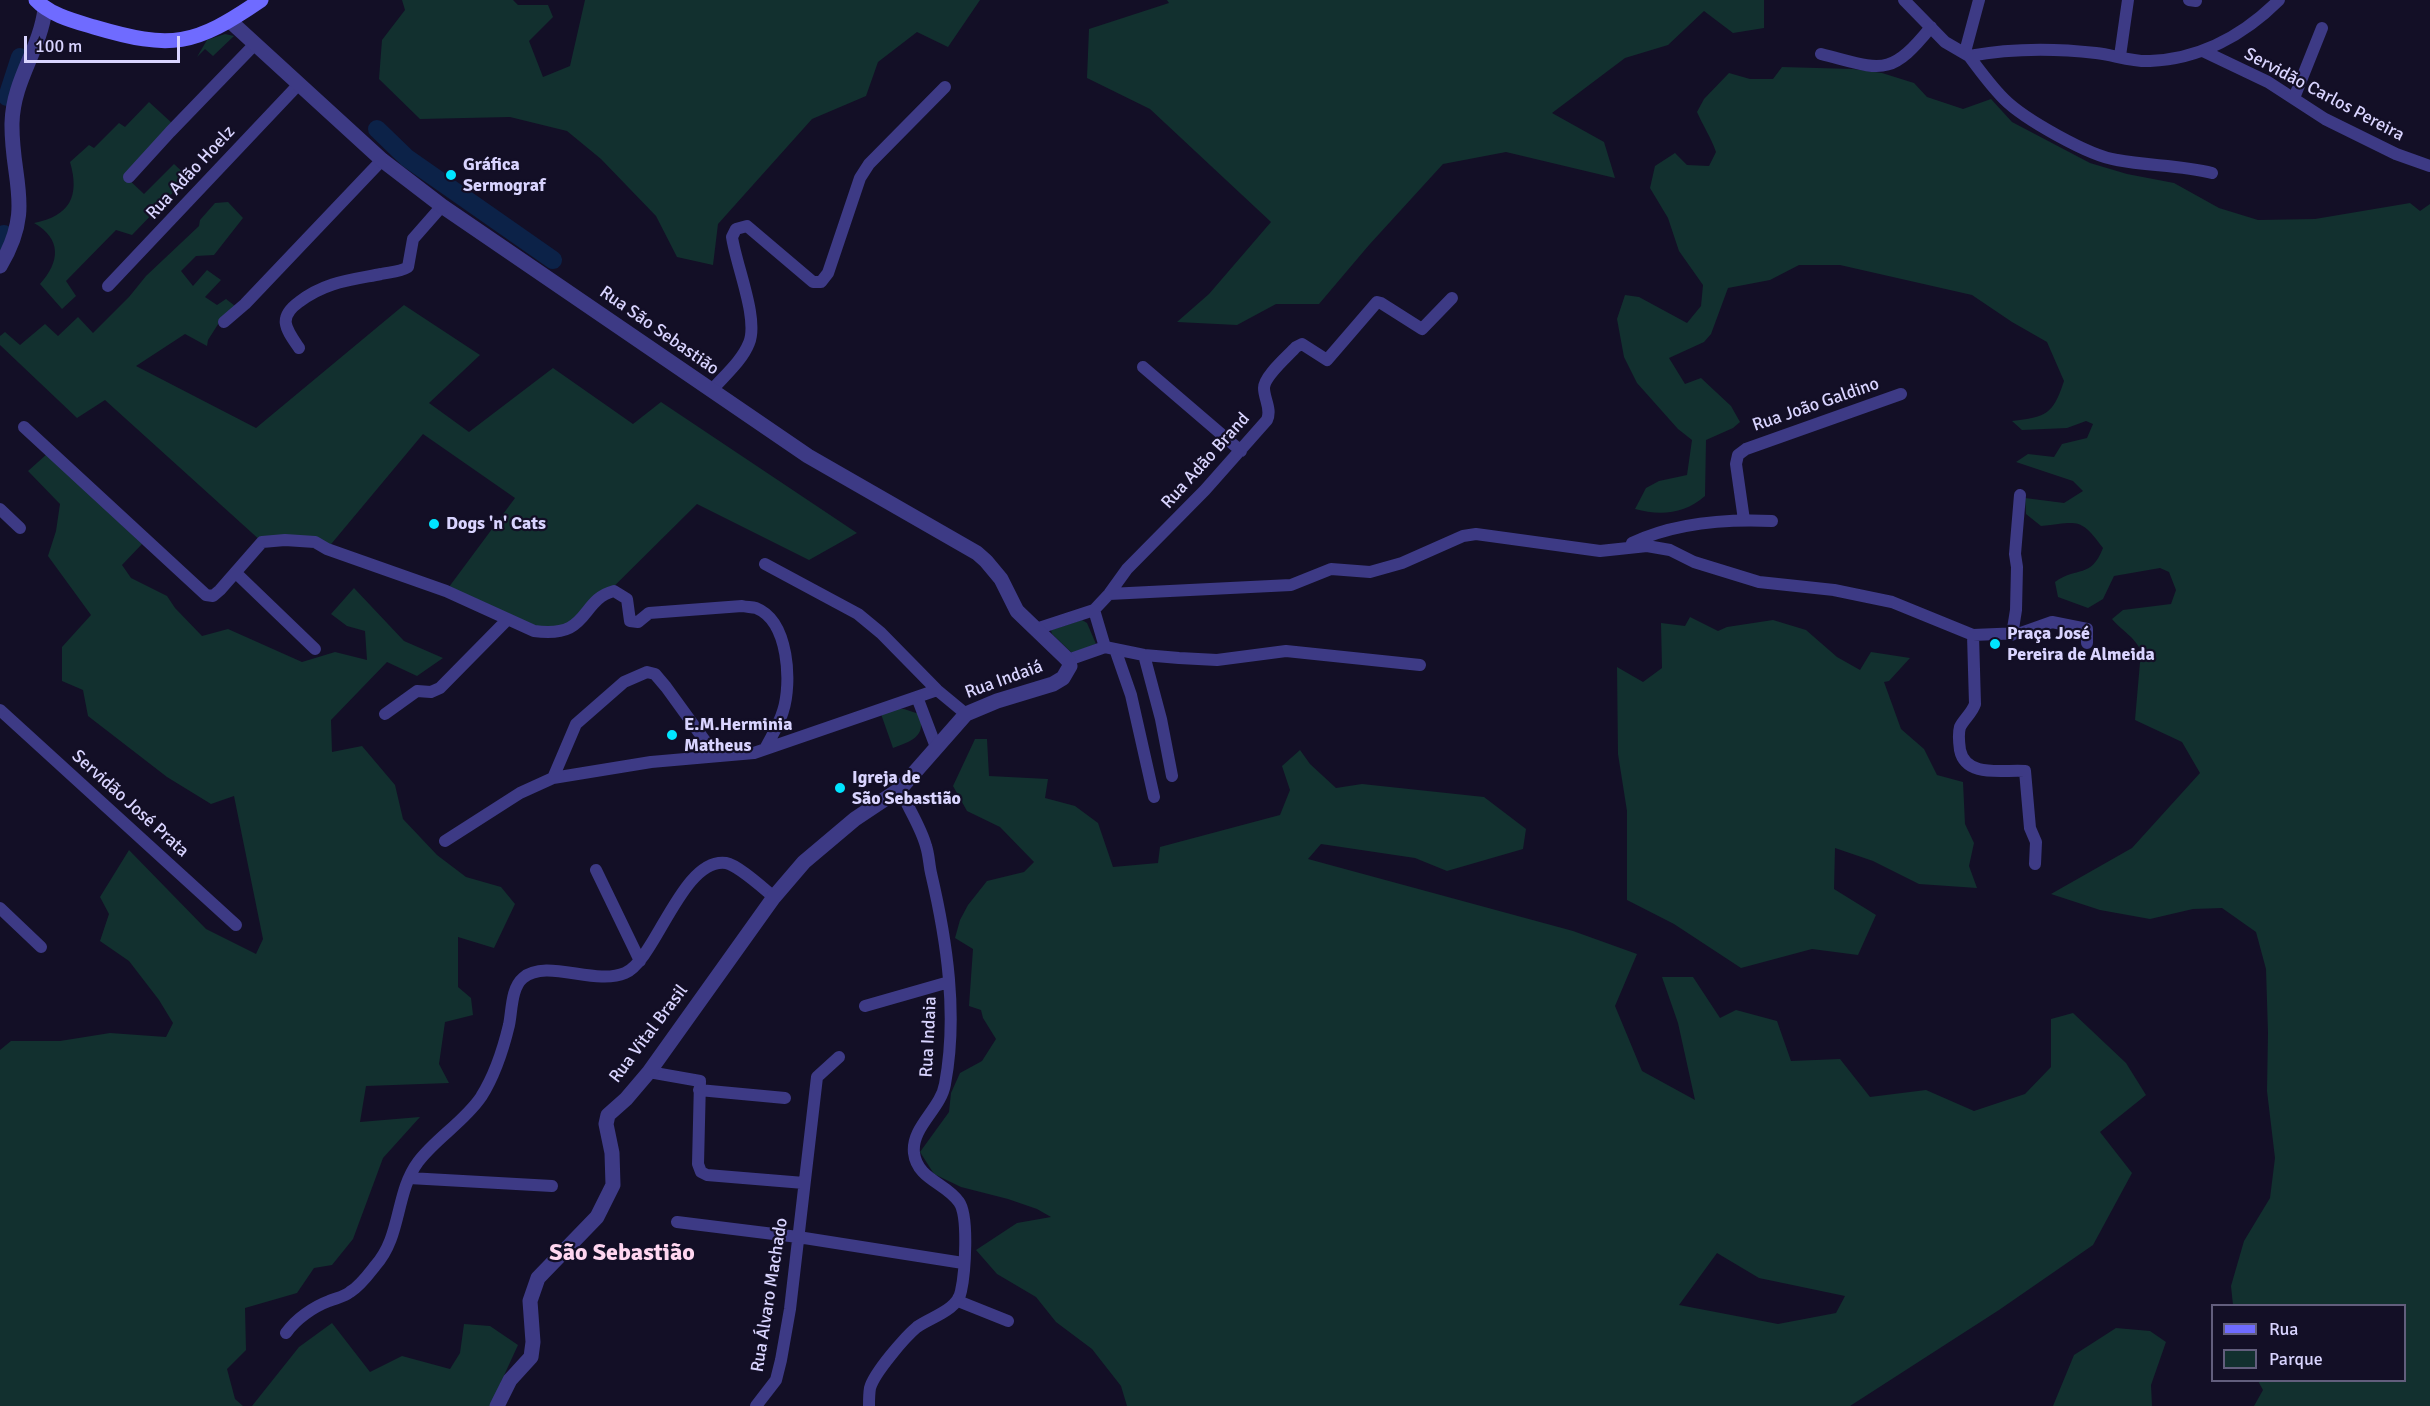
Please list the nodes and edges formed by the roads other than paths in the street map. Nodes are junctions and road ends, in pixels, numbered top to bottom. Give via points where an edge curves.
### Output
1 (261, 0) edge
2 (1904, 0) edge
3 (1979, 0) edge
4 (2128, 0) edge
5 (2279, 0) edge
6 (40, 5) edge
7 (230, 21) junction
8 (1931, 27) junction
9 (2322, 28) dead end
10 (255, 44) junction
11 (2203, 51) junction
12 (1821, 54) dead end
13 (1967, 54) junction
14 (2120, 56) junction
15 (300, 84) junction
16 (945, 87) dead end
17 (2294, 98) junction
18 (382, 160) junction
19 (2430, 166) edge
20 (2212, 173) dead end
21 (129, 177) dead end
22 (442, 206) junction
23 (1, 263) edge
24 (108, 286) dead end
25 (1452, 298) dead end
26 (224, 322) dead end
27 (299, 348) dead end
28 (1143, 367) dead end
29 (711, 391) junction
30 (1901, 394) dead end
31 (24, 427) dead end
32 (1241, 451) junction
33 (2019, 495) dead end
34 (0, 509) edge
35 (1744, 520) junction
36 (1772, 521) dead end
37 (20, 528) dead end
38 (1618, 549) junction
39 (765, 564) dead end
40 (236, 573) junction
41 (1109, 594) junction
42 (1094, 610) junction
43 (507, 620) junction
44 (1036, 628) junction
45 (1973, 635) junction
46 (2012, 635) junction
47 (2087, 643) dead end
48 (1110, 648) junction
49 (315, 649) dead end
50 (1144, 655) junction
51 (1068, 660) junction
52 (1420, 665) dead end
53 (937, 690) junction
54 (917, 697) junction
55 (0, 710) edge
56 (386, 714) dead end
57 (966, 714) junction
58 (936, 747) junction
59 (765, 749) junction
60 (716, 756) junction
61 (1172, 776) dead end
62 (553, 778) junction
63 (900, 789) junction
64 (1154, 797) dead end
65 (445, 841) dead end
66 (2035, 864) dead end
67 (596, 870) dead end
68 (774, 897) junction
69 (0, 908) edge
70 (236, 925) dead end
71 (41, 947) dead end
72 (640, 961) junction
73 (949, 982) junction
74 (865, 1006) dead end
75 (840, 1057) dead end
76 (649, 1072) junction
77 (700, 1086) junction
78 (785, 1098) dead end
79 (409, 1178) junction
80 (804, 1183) junction
81 (552, 1186) dead end
82 (677, 1222) dead end
83 (798, 1237) junction
84 (963, 1263) junction
85 (958, 1301) junction
86 (1008, 1321) dead end
87 (286, 1333) dead end
88 (497, 1406) edge
89 (756, 1406) edge
90 (869, 1406) edge

1 - 7 main road
2 - 8 street
3 - 13 street
4 - 14 street
5 - 11 street via 2250,25
6 - 7 main road via 135,39 176,41
6 - 23 street via 43,27 21,75 12,123 20,209 12,242
7 - 10 street, Rua São Sebastião
8 - 12 street via 1912,51 1886,66 1864,65
8 - 13 street via 1950,46
9 - 17 street
10 - 15 street, Rua São Sebastião
10 - 21 street
11 - 14 street via 2147,61
11 - 17 street, Servidão Carlos Pereira
13 - 14 street via 2019,49
13 - 20 street via 2014,108 2097,156
15 - 18 street, Rua São Sebastião
15 - 24 street, Rua Adão Hoelz
16 - 29 street via 864,170 828,273 821,282 813,282 747,226 736,230 732,237 751,314 750,341
17 - 19 street, Servidão Carlos Pereira via 2325,120
18 - 22 street, Rua São Sebastião
18 - 26 street
22 - 27 street via 412,239 408,267 327,284 292,307 285,323
22 - 29 street, Rua São Sebastião
25 - 32 street, Rua Adão Brand via 1422,329 1377,302 1327,360 1308,346 1296,347 1266,380 1264,391 1270,415
28 - 32 street
29 - 44 street, Rua São Sebastião via 808,456 977,553 1001,579 1017,611
30 - 35 street, Rua João Galdino via 1738,455
31 - 40 street via 202,594 213,596
32 - 41 street, Rua Adão Brand via 1127,569
33 - 46 street
34 - 37 street
35 - 36 street
35 - 38 street via 1676,529
38 - 41 street via 1600,551 1476,534 1393,566 1370,572 1331,569 1291,585
38 - 45 street via 1647,546 1670,550 1694,562 1759,582 1834,590 1892,602
39 - 53 street via 858,614
40 - 43 street via 262,542 315,542 446,591
40 - 49 street
41 - 42 street, Rua Adão Brand
42 - 44 street
42 - 48 street
43 - 56 street via 440,687 417,692
43 - 59 street via 534,631 562,632 605,594 614,591 627,599 630,621 638,622 650,613 755,608 772,622 786,657 783,710
44 - 51 street, Rua São Sebastião
45 - 46 street
45 - 66 street via 1975,704 1959,730 1961,753 1970,765 1980,769 2025,771 2030,828 2036,842
46 - 47 street via 2052,621 2087,629
48 - 50 street
48 - 51 street
48 - 64 street via 1131,695
50 - 52 street via 1217,660 1286,651
50 - 61 street
51 - 57 street, Rua Indaiá via 1068,671 1053,684
53 - 54 street
53 - 57 street
54 - 58 street
54 - 59 street
55 - 70 street, Servidão José Prata
57 - 58 street, Rua Indaiá
58 - 63 street, Rua Indaiá
59 - 60 street
60 - 62 street
60 - 62 street via 666,687 655,674 647,672 624,682 576,724
62 - 65 street via 532,786
63 - 68 street, Rua Vital Brasil via 855,819 804,862
63 - 73 street, Rua Indaia via 926,845
67 - 72 street
68 - 72 street via 732,865 718,864 686,888
68 - 76 street, Rua Vital Brasil
69 - 71 street
72 - 79 street via 617,975 541,970 521,979 496,1068 481,1097 418,1162
73 - 74 street
73 - 84 street, Rua Indaia via 946,1084 941,1100 917,1135 914,1152 919,1168 960,1202 964,1216
75 - 80 street, Rua Álvaro Machado via 817,1077
76 - 77 street
76 - 88 street, Rua Vital Brasil via 608,1115 613,1185 597,1217 538,1278 530,1301 531,1357 510,1380
77 - 78 street
77 - 80 street via 701,1172
79 - 81 street
79 - 87 street via 392,1240 378,1264 351,1292 319,1305 293,1323
80 - 83 street, Rua Álvaro Machado
82 - 83 street
83 - 84 street
83 - 89 street, Rua Álvaro Machado via 790,1309 776,1380
84 - 85 street, Rua Indaia
85 - 86 street
85 - 90 street via 911,1333 875,1377

